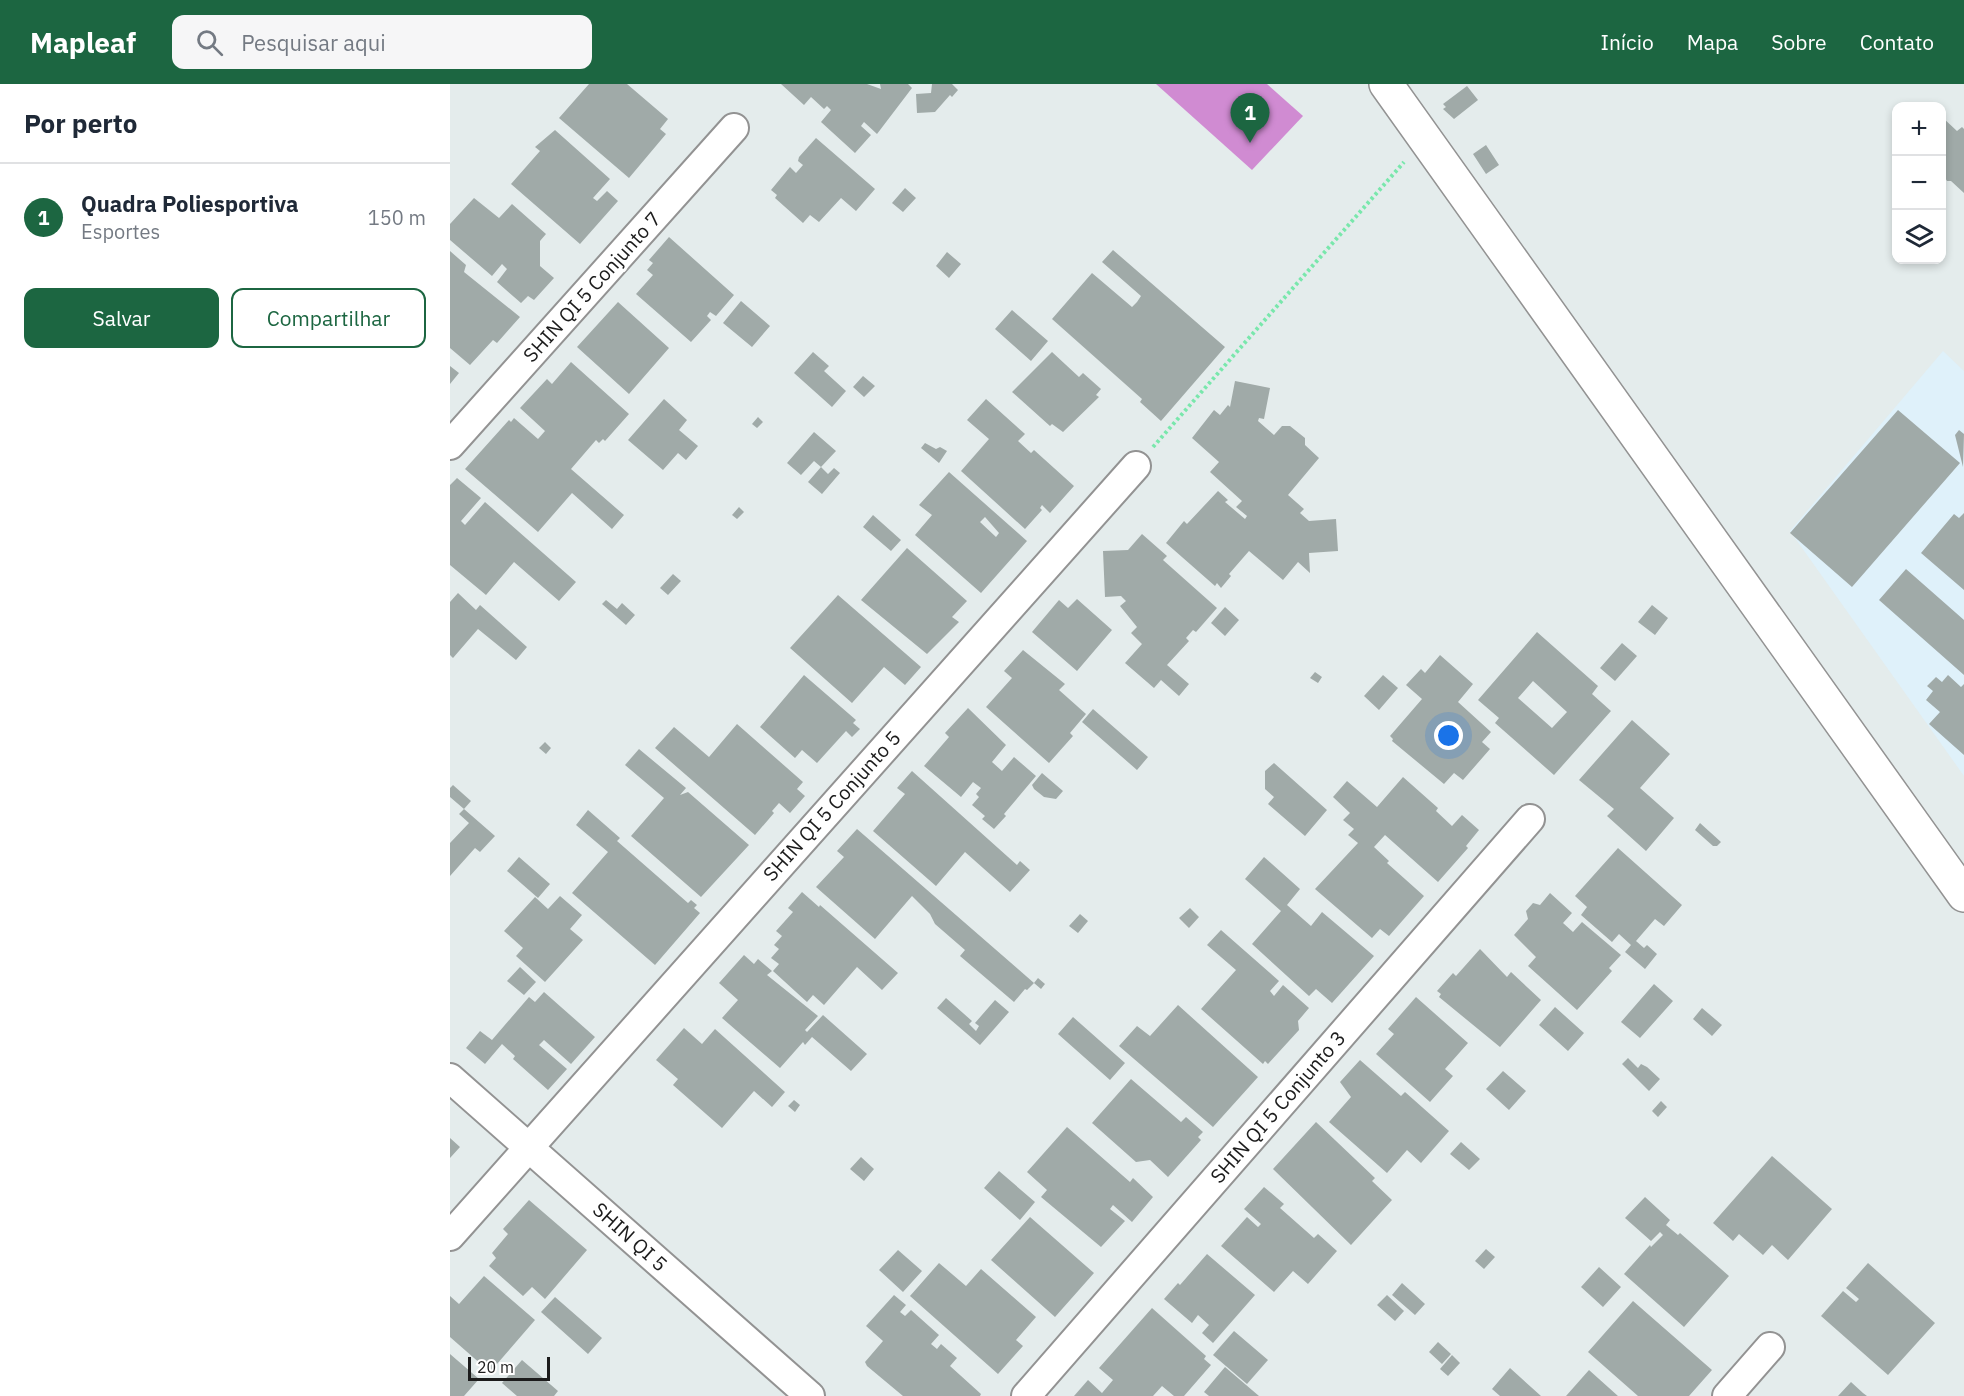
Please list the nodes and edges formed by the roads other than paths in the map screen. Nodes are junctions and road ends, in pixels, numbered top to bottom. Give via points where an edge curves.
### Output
1 (1386, 84) edge
2 (734, 128) dead end
3 (450, 445) edge
4 (1136, 466) road end
5 (1530, 819) dead end
6 (1964, 895) edge
7 (450, 1078) edge
8 (528, 1146) junction
9 (450, 1236) edge
10 (1770, 1347) dead end
11 (810, 1396) edge
12 (1026, 1396) edge
13 (1727, 1396) edge

1 - 6 street
2 - 3 street, SHIN QI 5 Conjunto 7
4 - 8 street, SHIN QI 5 Conjunto 5
5 - 12 street, SHIN QI 5 Conjunto 3
7 - 8 street, SHIN QI 5
8 - 9 street, SHIN QI 5 Conjunto 5
8 - 11 street, SHIN QI 5
10 - 13 street

